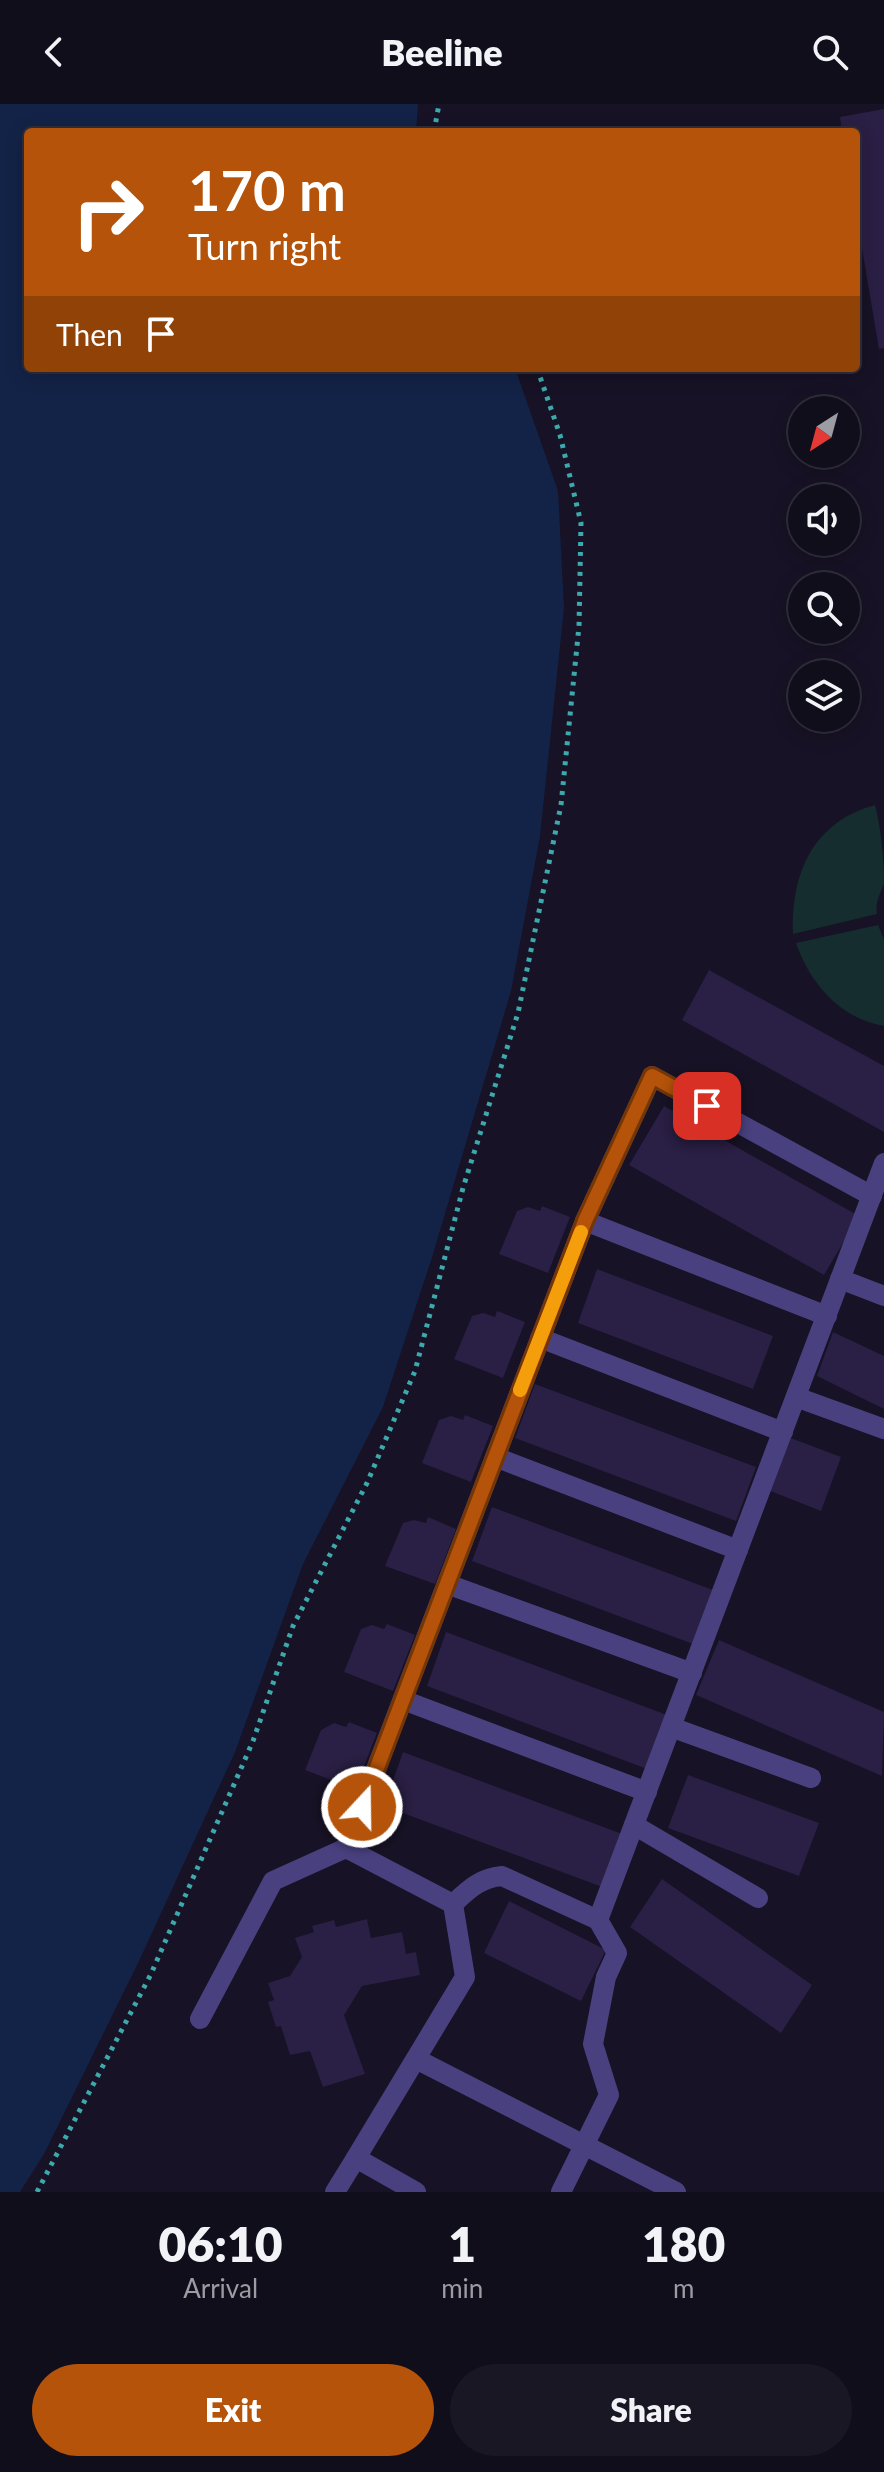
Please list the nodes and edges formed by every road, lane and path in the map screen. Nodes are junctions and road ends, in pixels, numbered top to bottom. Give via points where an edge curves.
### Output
1 (439, 104) edge
2 (435, 128) edge
3 (538, 372) edge
4 (884, 1163) edge
5 (872, 1196) junction
6 (585, 1221) junction
7 (840, 1279) junction
8 (884, 1296) edge
9 (827, 1316) junction
10 (540, 1338) junction
11 (796, 1397) junction
12 (884, 1429) edge
13 (783, 1432) junction
14 (495, 1457) junction
15 (738, 1550) junction
16 (447, 1584) junction
17 (692, 1673) junction
18 (403, 1700) junction
19 (671, 1727) junction
20 (811, 1778) dead end
21 (647, 1792) junction
22 (634, 1825) junction
23 (346, 1848) junction
24 (758, 1898) dead end
25 (453, 1904) junction
26 (598, 1920) junction
27 (200, 2019) dead end
28 (416, 2059) junction
29 (584, 2145) junction
30 (356, 2158) junction
31 (37, 2192) edge
32 (335, 2192) edge
33 (416, 2192) edge
34 (561, 2192) edge
35 (676, 2192) edge

1 - 2 path
3 - 31 path via 581,523 579,626 561,805 518,1013 463,1188 415,1371 367,1483 293,1626 253,1741 151,1974
4 - 5 street
5 - 6 street via 652,1076
5 - 7 street
6 - 9 street
6 - 10 street
7 - 8 street
7 - 9 street
9 - 11 street
10 - 13 street
10 - 14 street
11 - 12 street
11 - 13 street
13 - 15 street
14 - 15 street
14 - 16 street
15 - 17 street
16 - 17 street
16 - 18 street
17 - 19 street
18 - 21 street
18 - 23 street
19 - 20 street
19 - 21 street
21 - 22 street
22 - 24 street
22 - 26 street
23 - 25 street
23 - 27 street via 273,1881
25 - 26 street via 480,1881 502,1876
25 - 28 street via 465,1977
26 - 29 street via 617,1953 606,1977 593,2044 609,2095
28 - 29 street
28 - 30 street
29 - 34 street
29 - 35 street
30 - 32 street
30 - 33 street

